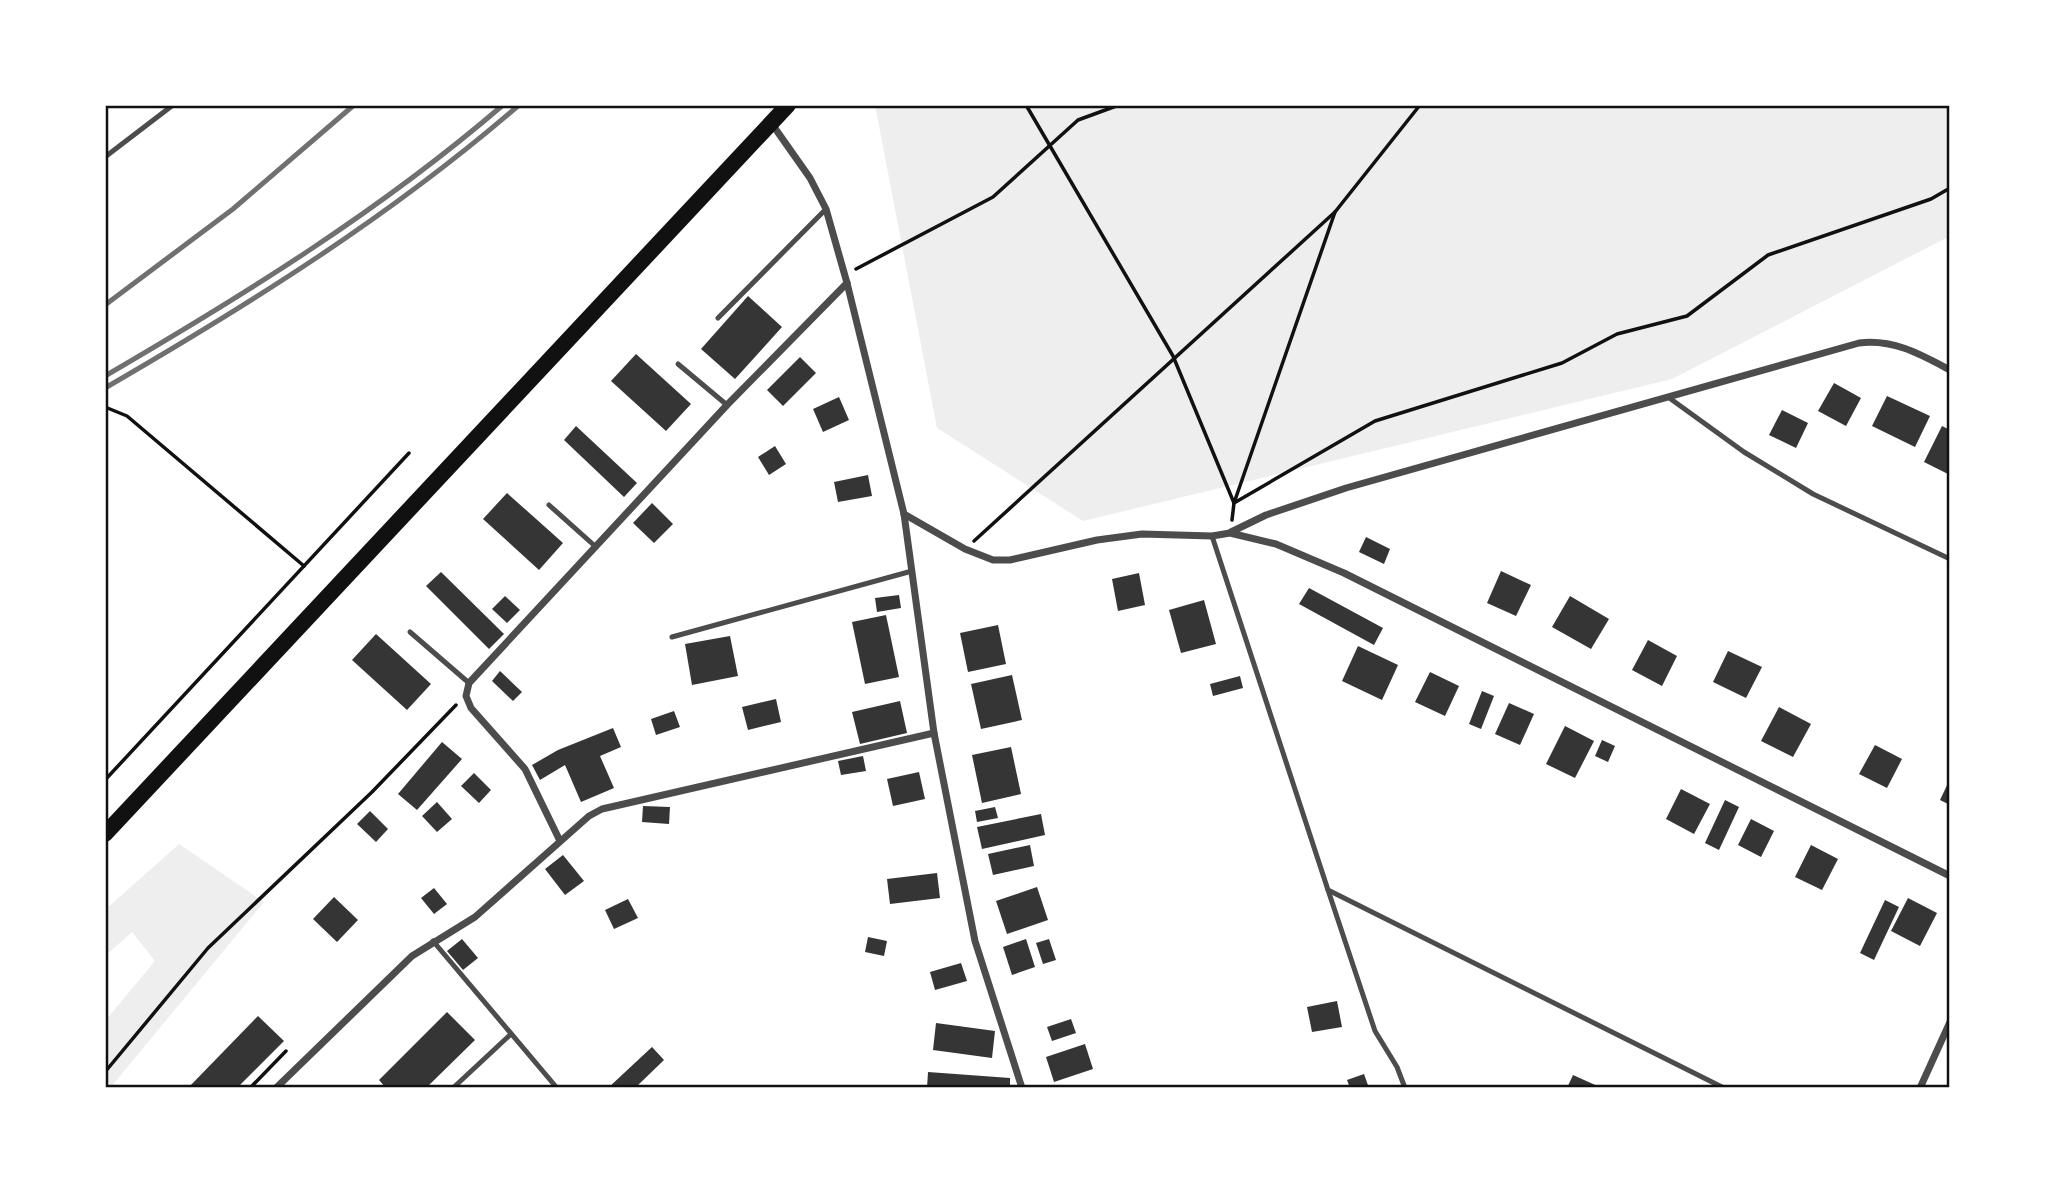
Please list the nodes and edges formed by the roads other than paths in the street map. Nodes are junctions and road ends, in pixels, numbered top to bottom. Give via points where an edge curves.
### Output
1 (173, 105) edge
2 (788, 105) edge
3 (771, 123) junction
4 (105, 157) edge
5 (826, 209) junction
6 (846, 279) junction
7 (718, 318) dead end
8 (678, 364) dead end
9 (1950, 370) edge
10 (1668, 397) junction
11 (727, 405) junction
12 (549, 505) dead end
13 (904, 514) junction
14 (1230, 533) junction
15 (1212, 536) junction
16 (597, 547) junction
17 (1950, 559) edge
18 (912, 571) junction
19 (410, 632) dead end
20 (671, 637) dead end
21 (469, 683) junction
22 (934, 733) junction
23 (105, 834) edge
24 (560, 841) junction
25 (1950, 876) edge
26 (1328, 890) junction
27 (433, 941) junction
28 (1950, 1022) edge
29 (511, 1034) junction
30 (276, 1088) edge
31 (453, 1088) edge
32 (557, 1088) edge
33 (1022, 1088) edge
34 (1405, 1088) edge
35 (1724, 1088) edge
36 (1920, 1088) edge

1 - 4 lane
2 - 3 highway
3 - 5 street
3 - 23 highway
5 - 6 street
5 - 7 lane
6 - 11 street
6 - 13 street
8 - 11 lane
9 - 10 street via 1908,348 1878,340
10 - 14 street via 1346,488 1266,514
10 - 17 lane via 1813,494
11 - 16 street
12 - 16 lane
13 - 15 street via 993,560 1142,534
13 - 18 street
14 - 15 street
14 - 25 street via 1276,544 1344,573
15 - 26 lane
16 - 21 street
18 - 20 lane
18 - 22 street
19 - 21 lane
21 - 24 street via 466,696 471,708 525,769
22 - 24 street via 602,809
22 - 33 street via 975,941
24 - 27 street via 475,917
26 - 34 lane via 1375,1031
26 - 35 lane
27 - 29 lane
27 - 30 street
28 - 36 street
29 - 31 lane
29 - 32 lane

